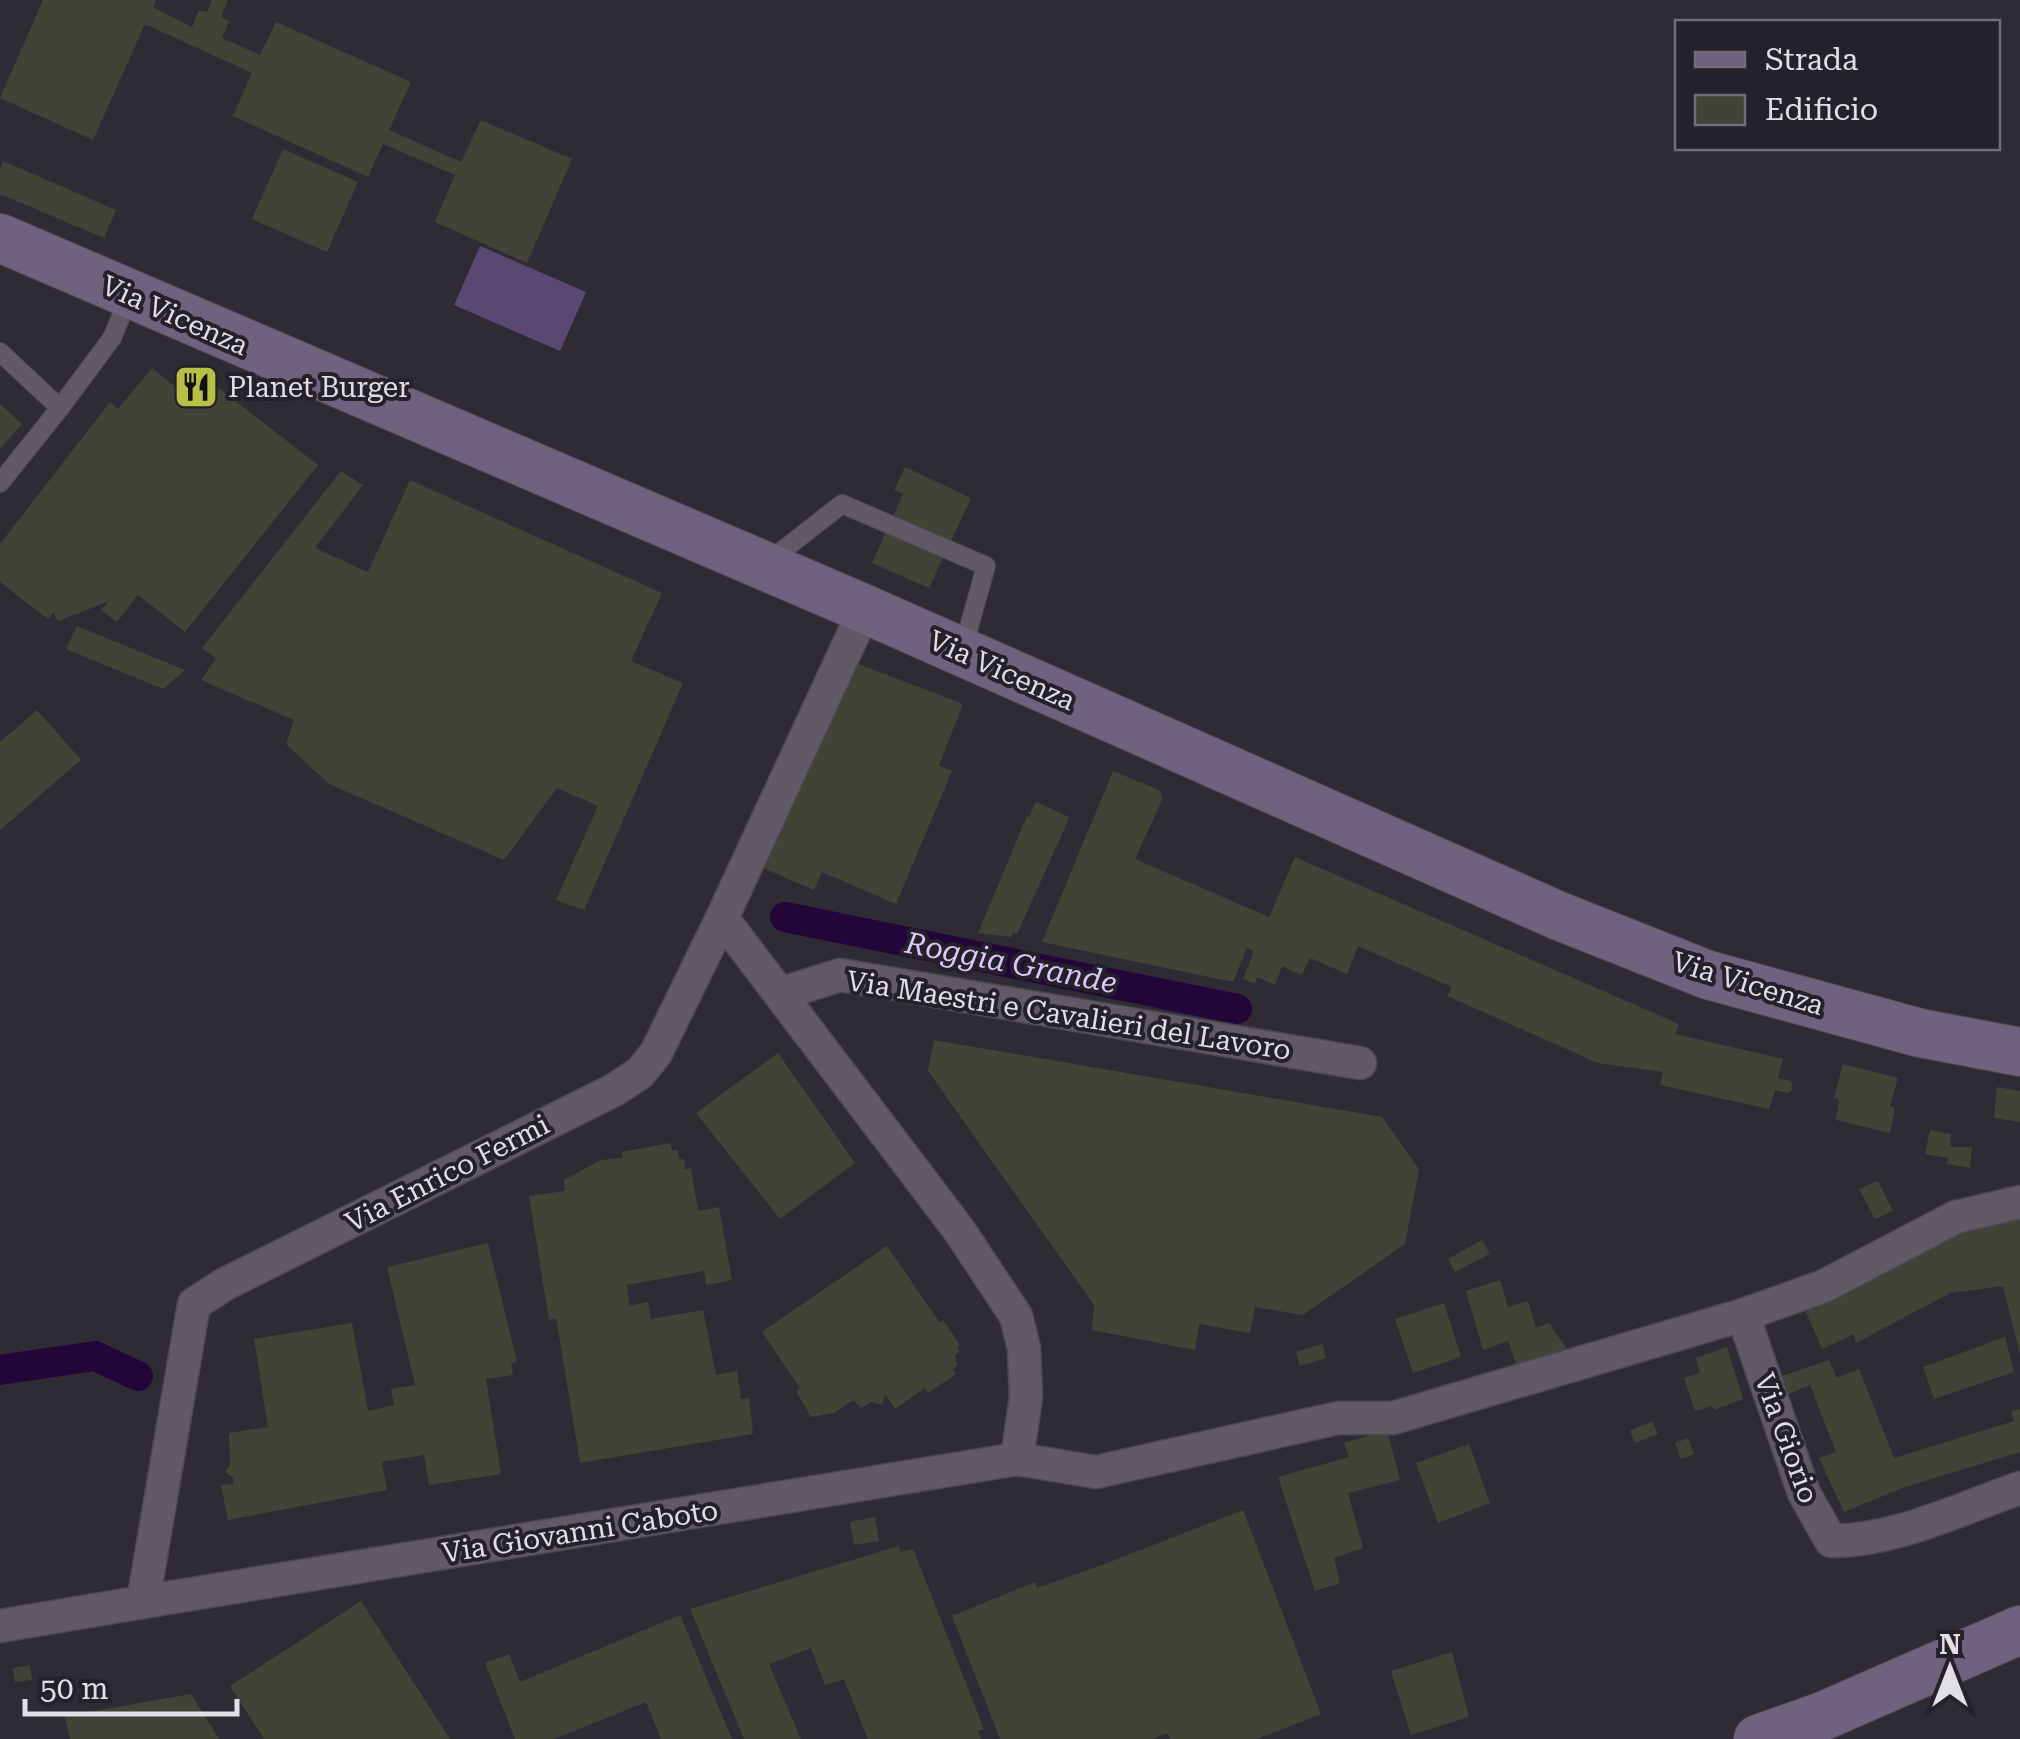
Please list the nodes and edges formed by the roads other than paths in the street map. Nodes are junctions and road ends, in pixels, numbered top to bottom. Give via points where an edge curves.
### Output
1 (0, 238) edge
2 (130, 295) junction
3 (0, 352) edge
4 (60, 408) junction
5 (0, 482) edge
6 (764, 566) junction
7 (865, 609) junction
8 (962, 652) junction
9 (722, 918) junction
10 (780, 994) junction
11 (2020, 1052) edge
12 (1360, 1063) dead end
13 (2020, 1202) edge
14 (1743, 1315) junction
15 (1017, 1460) junction
16 (2020, 1488) edge
17 (143, 1602) junction
18 (0, 1626) edge
19 (2020, 1630) edge
20 (1758, 1739) edge

1 - 2 street, Via Vicenza
2 - 4 lane via 112,338
2 - 6 street, Via Vicenza
3 - 4 lane
4 - 5 lane
6 - 7 street, Via Vicenza
6 - 8 lane via 842,504 878,519 986,566
7 - 8 street, Via Vicenza
7 - 9 street, Via Enrico Fermi
8 - 11 street, Via Vicenza via 1708,976 1920,1034
9 - 10 street
9 - 17 street, Via Enrico Fermi via 640,1073 194,1304
10 - 12 street, Via Maestri e Cavalieri del Lavoro via 840,975
10 - 15 street via 1016,1316 1026,1397
13 - 14 street via 1956,1217 1824,1286
14 - 15 street, Via Giovanni Caboto via 1392,1418 1338,1418 1096,1472
14 - 16 street, Via Giorio via 1804,1493 1830,1540 1909,1527
15 - 17 street, Via Giovanni Caboto
17 - 18 street
19 - 20 street

